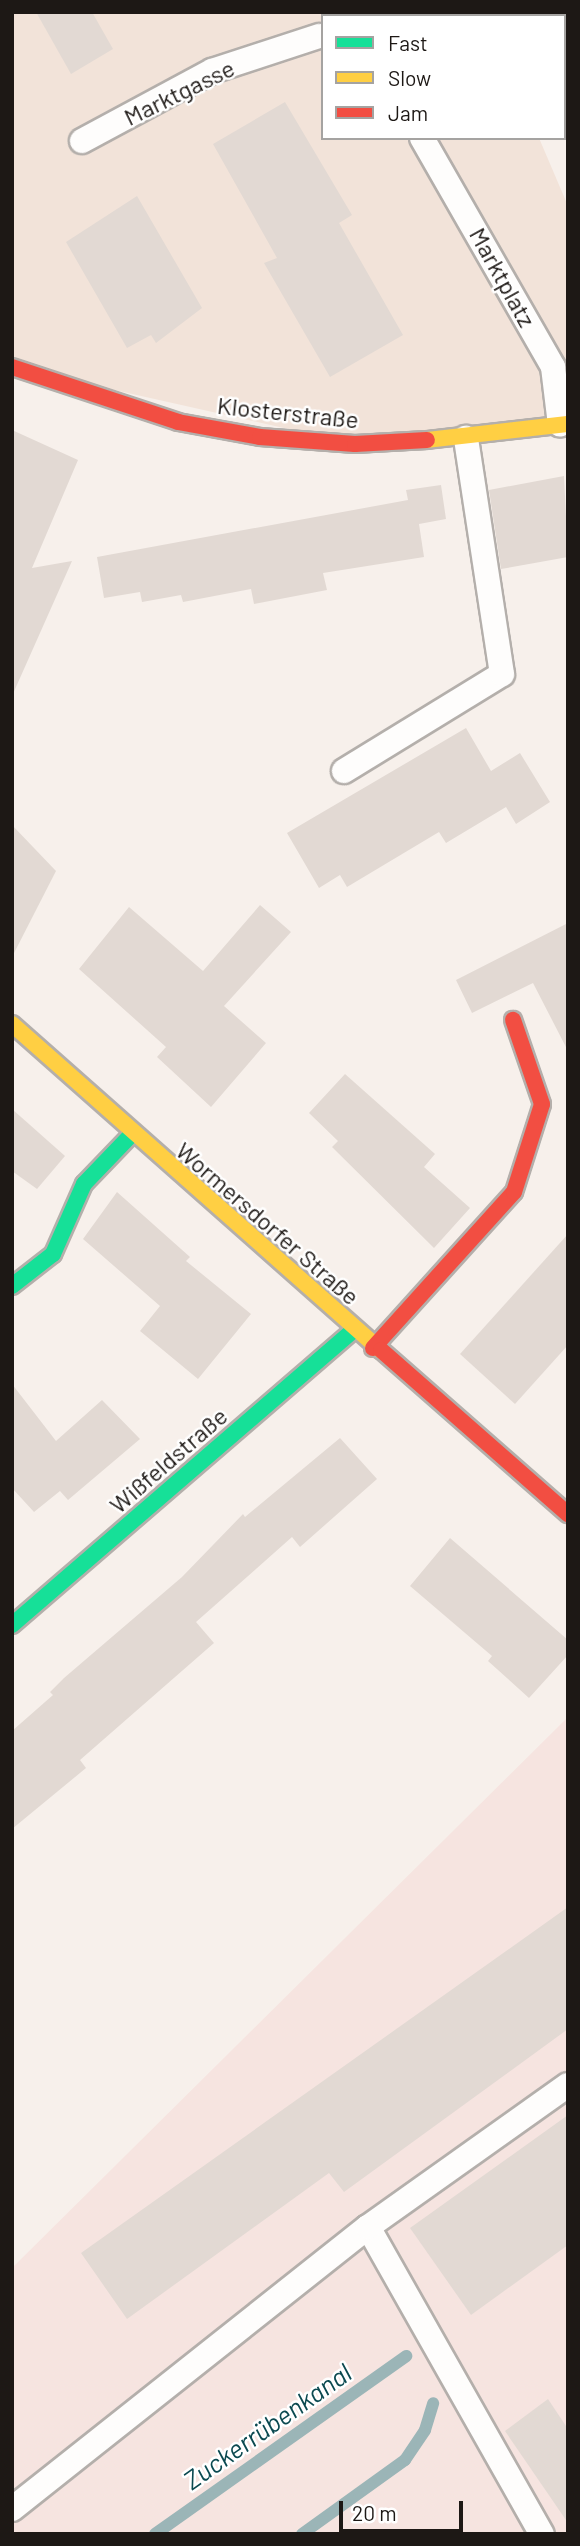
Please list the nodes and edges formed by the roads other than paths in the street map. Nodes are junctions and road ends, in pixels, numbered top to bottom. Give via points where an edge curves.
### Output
1 (321, 37) edge
2 (423, 140) edge
3 (82, 141) dead end
4 (12, 367) edge
5 (564, 424) edge
6 (466, 438) junction
7 (344, 771) dead end
8 (513, 1020) dead end
9 (12, 1024) edge
10 (132, 1134) junction
11 (12, 1286) edge
12 (354, 1330) junction
13 (373, 1348) junction
14 (568, 1514) edge
15 (12, 1625) edge
16 (568, 2085) edge
17 (368, 2227) junction
18 (12, 2509) edge
19 (542, 2534) edge

1 - 3 lane, Marktgasse via 212,71
2 - 5 lane, Marktplatz via 553,367
4 - 6 street, Klosterstraße via 178,422 260,437 355,444
5 - 6 street, Klosterstraße
6 - 7 lane via 502,674
8 - 13 street via 542,1104 514,1192
9 - 10 street, Wormersdorfer Straße
10 - 11 street via 84,1184 53,1254
10 - 12 street, Wormersdorfer Straße
12 - 13 street, Wormersdorfer Straße
12 - 15 street, Wißfeldstraße
13 - 14 street, Wormersdorfer Straße
16 - 17 lane
17 - 18 lane
17 - 19 lane

